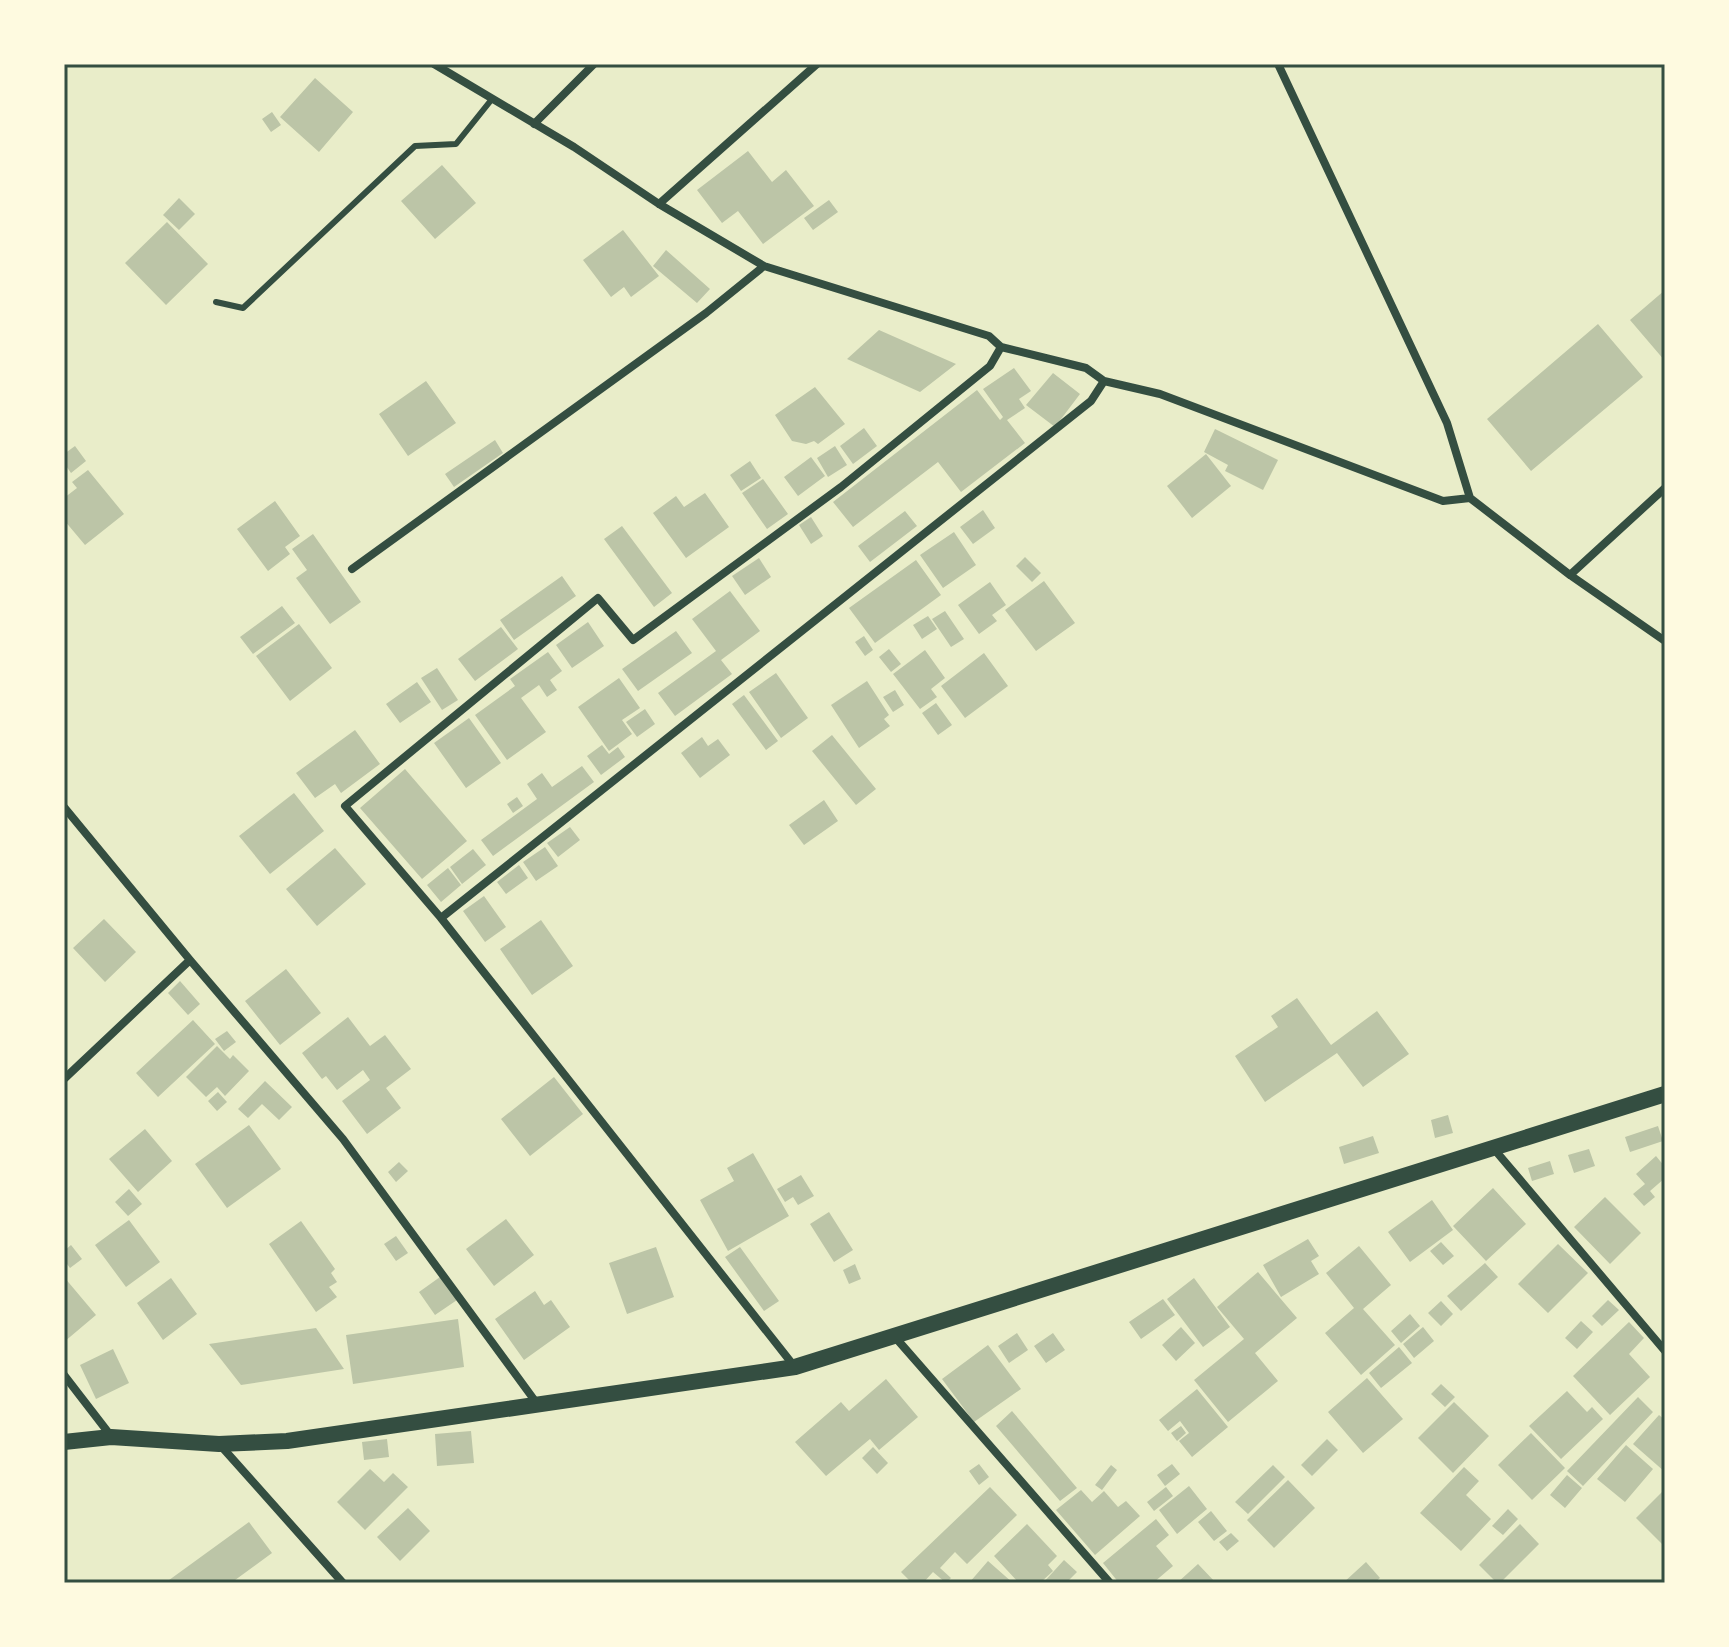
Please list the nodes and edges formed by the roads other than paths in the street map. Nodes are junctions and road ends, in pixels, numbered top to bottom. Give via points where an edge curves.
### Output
1 (434, 64) edge
2 (594, 64) edge
3 (817, 64) edge
4 (1278, 64) edge
5 (492, 99) junction
6 (534, 124) junction
7 (659, 204) junction
8 (764, 266) junction
9 (216, 302) dead end
10 (1001, 347) junction
11 (1104, 381) junction
12 (1665, 488) edge
13 (1470, 498) junction
14 (352, 569) dead end
15 (1570, 575) junction
16 (1665, 641) edge
17 (64, 807) edge
18 (441, 918) junction
19 (190, 960) junction
20 (64, 1079) edge
21 (1665, 1094) edge
22 (1494, 1148) junction
23 (895, 1337) junction
24 (1665, 1351) edge
25 (795, 1367) junction
26 (64, 1375) edge
27 (539, 1406) junction
28 (111, 1437) junction
29 (64, 1442) edge
30 (219, 1444) junction
31 (343, 1583) edge
32 (1110, 1583) edge

1 - 5 street
2 - 6 street
3 - 7 street
4 - 13 street via 1447,423
5 - 6 street
5 - 9 lane via 456,144 415,146 243,308
6 - 7 street
7 - 8 street
8 - 10 street via 989,336
8 - 14 street
10 - 11 street via 1086,368
10 - 18 street via 990,366 841,487 633,640 598,598 345,806
11 - 13 street via 1160,394 1443,501
11 - 18 street via 1091,401
12 - 15 street
13 - 15 street
15 - 16 street
17 - 19 street
18 - 25 street
19 - 20 street
19 - 27 street via 343,1139
21 - 22 main road
22 - 23 main road
22 - 24 street
23 - 25 main road
23 - 32 street
25 - 27 main road
26 - 28 street
27 - 30 main road via 287,1441
28 - 29 main road
28 - 30 main road
30 - 31 street

